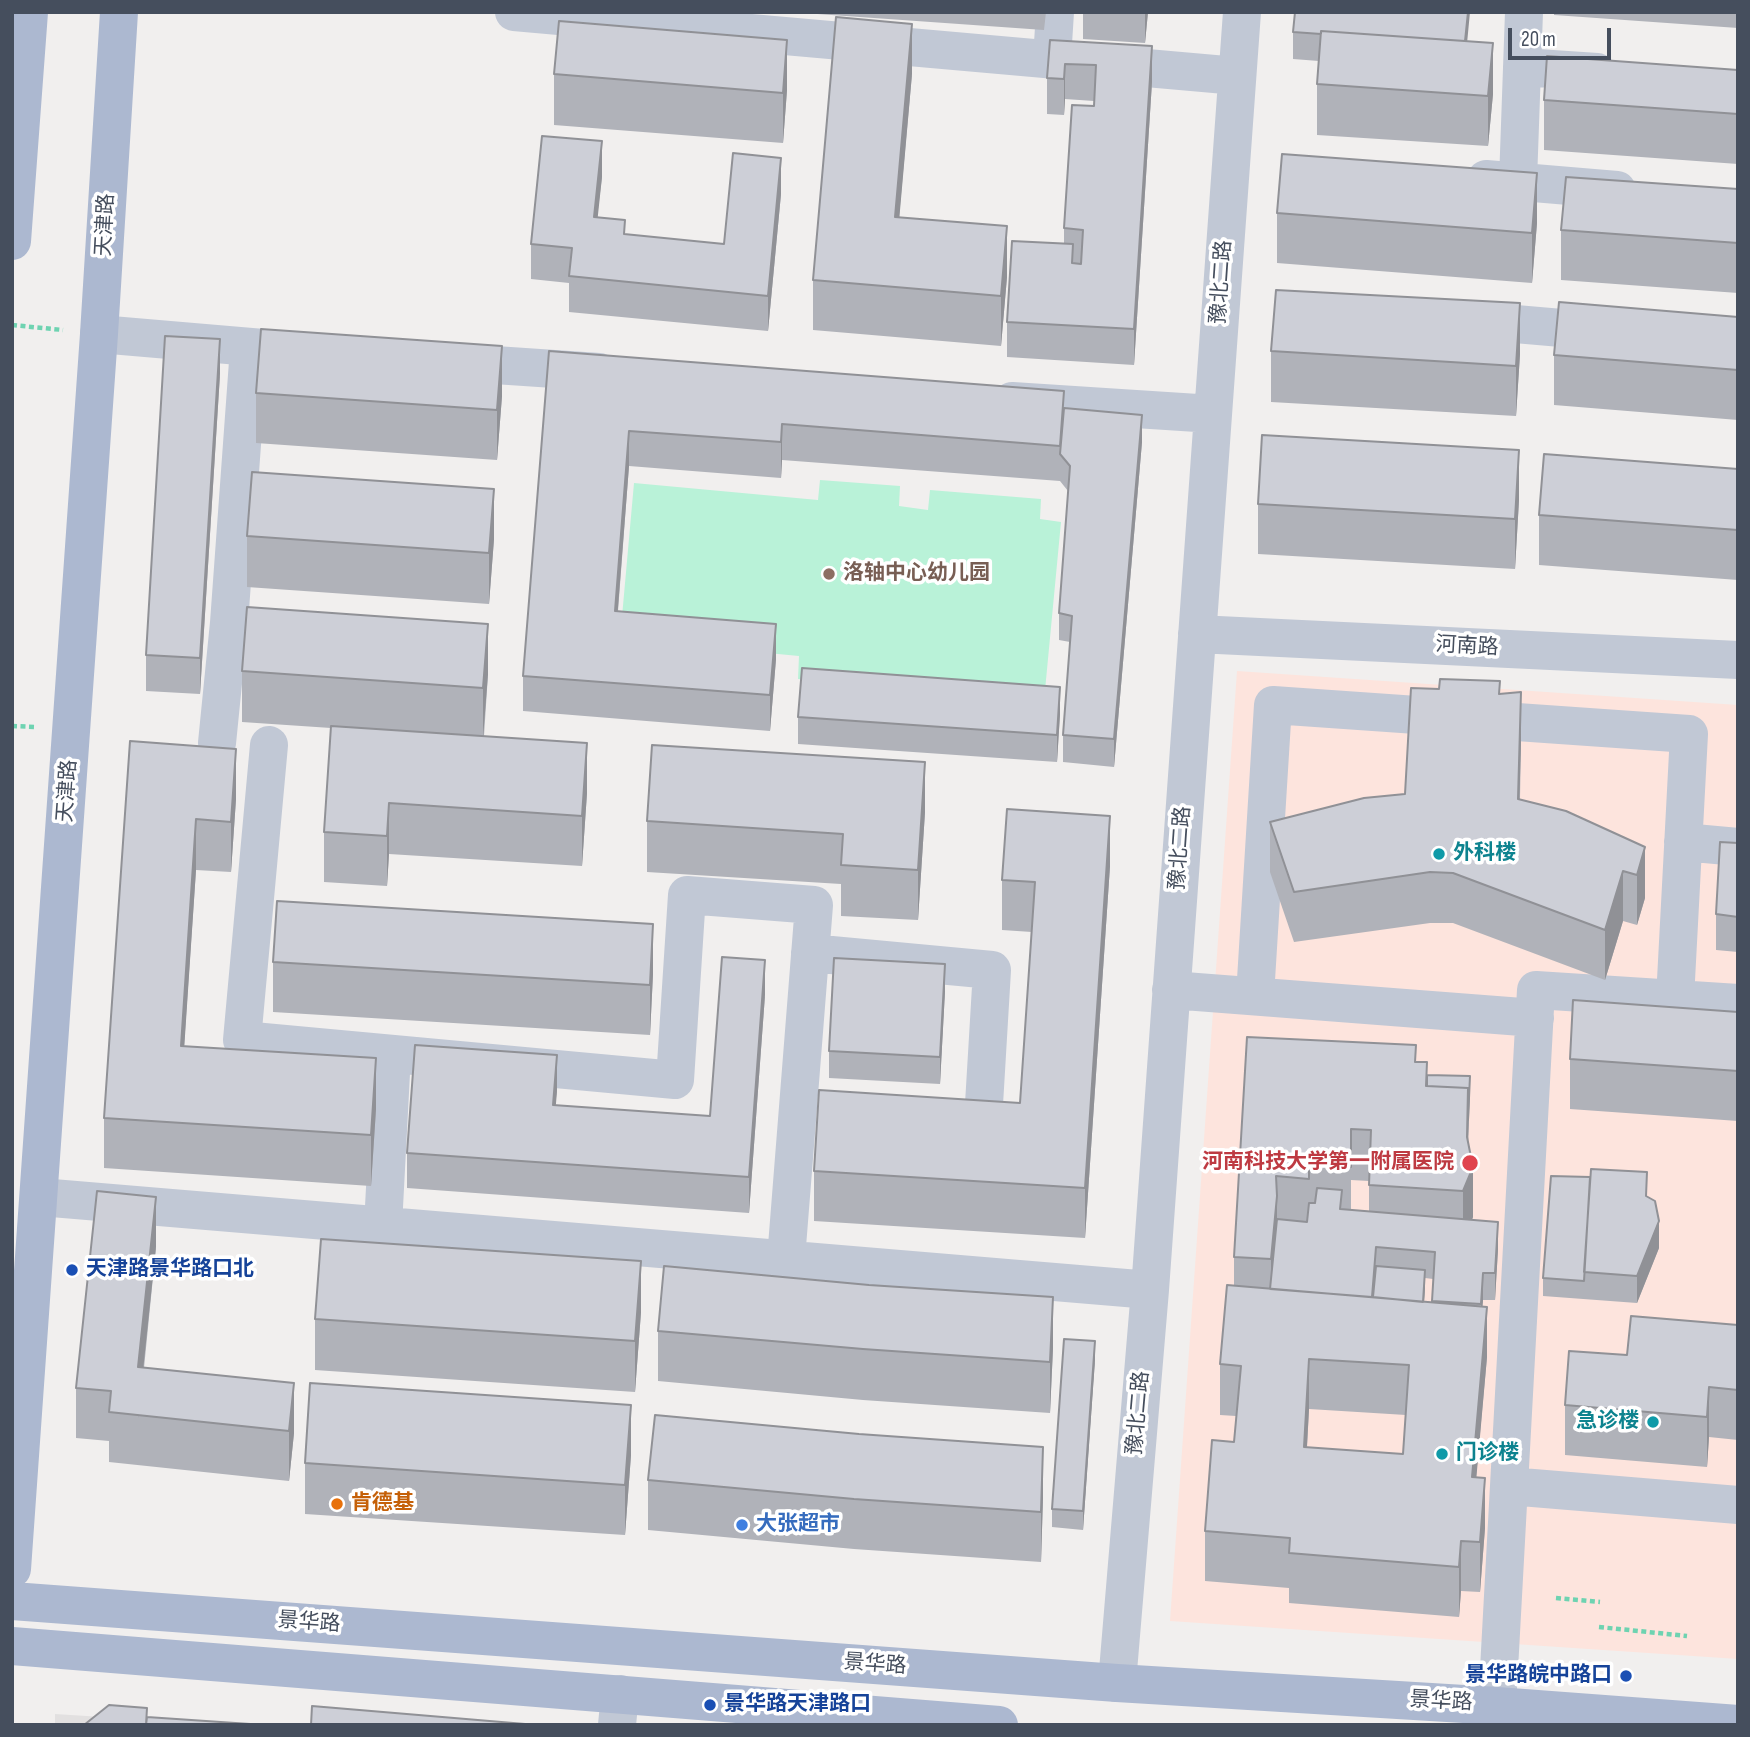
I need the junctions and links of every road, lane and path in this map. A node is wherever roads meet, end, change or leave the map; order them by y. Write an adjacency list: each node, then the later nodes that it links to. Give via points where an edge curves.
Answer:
1 (29, 12): 14 (main road)
2 (119, 12): 17 (main road, 天津路)
3 (514, 12): 7 (street)
4 (1055, 12): 7 (street)
5 (1242, 12): 10 (street, 豫北二路)
6 (1524, 12): 8 (street)
7 (1052, 59): 10 (street)
8 (1522, 66): 9 (street); 12 (street)
9 (1630, 74)
10 (1237, 76): 24 (street, 豫北二路)
11 (1449, 176): 12 (street)
12 (1518, 181): 13 (street)
13 (1655, 194)
14 (12, 241)
15 (1432, 316): 18 (street)
16 (12, 324): 17 (path)
17 (99, 334): 19 (street); 47 (main road, 天津路)
18 (1640, 335)
19 (249, 348): 20 (street); 25 (street)
20 (345, 355)
21 (414, 359): 22 (street)
22 (635, 375)
23 (979, 398): 24 (street)
24 (1213, 414): 29 (street, 豫北二路)
25 (239, 481): 26 (street); 27 (street)
26 (280, 484)
27 (229, 623): 28 (street); 31 (street)
28 (270, 626)
29 (1197, 634): 30 (street, 河南路); 38 (street, 豫北二路)
30 (1738, 660)
31 (217, 743)
32 (269, 745): 35 (street)
33 (1683, 842): 34 (street); 39 (street, via 1689,734 1273,705); 40 (street)
34 (1738, 847)
35 (253, 911): 36 (street); 43 (street, via 242,1040)
36 (295, 914)
37 (810, 953): 43 (street, via 814,905 687,895 670,943 675,1080); 44 (street); 46 (street, via 992,970 983,1121)
38 (1171, 990): 39 (street); 50 (street, 豫北二路)
39 (1255, 996): 42 (street)
40 (1675, 999): 41 (street); 42 (street, via 1536,990)
41 (1738, 1003)
42 (1535, 1018): 51 (street)
43 (392, 1054): 48 (street)
44 (798, 1110): 45 (street); 49 (street)
45 (838, 1112)
46 (917, 1117)
47 (40, 1197): 48 (street); 53 (main road, 天津路)
48 (383, 1226): 49 (street)
49 (786, 1259): 50 (street)
50 (1150, 1290): 60 (street, 豫北二路)
51 (1509, 1486): 52 (street); 61 (street)
52 (1738, 1505)
53 (12, 1569)
54 (1556, 1598): 56 (path)
55 (12, 1601): 60 (main road, 景华路)
56 (1600, 1602)
57 (1599, 1627): 58 (path)
58 (1687, 1636)
59 (12, 1646): 62 (main road)
60 (1117, 1683): 61 (main road, 景华路)
61 (1497, 1706): 63 (main road, 景华路)
62 (619, 1709): 64 (main road)
63 (1738, 1724)
64 (999, 1725)

